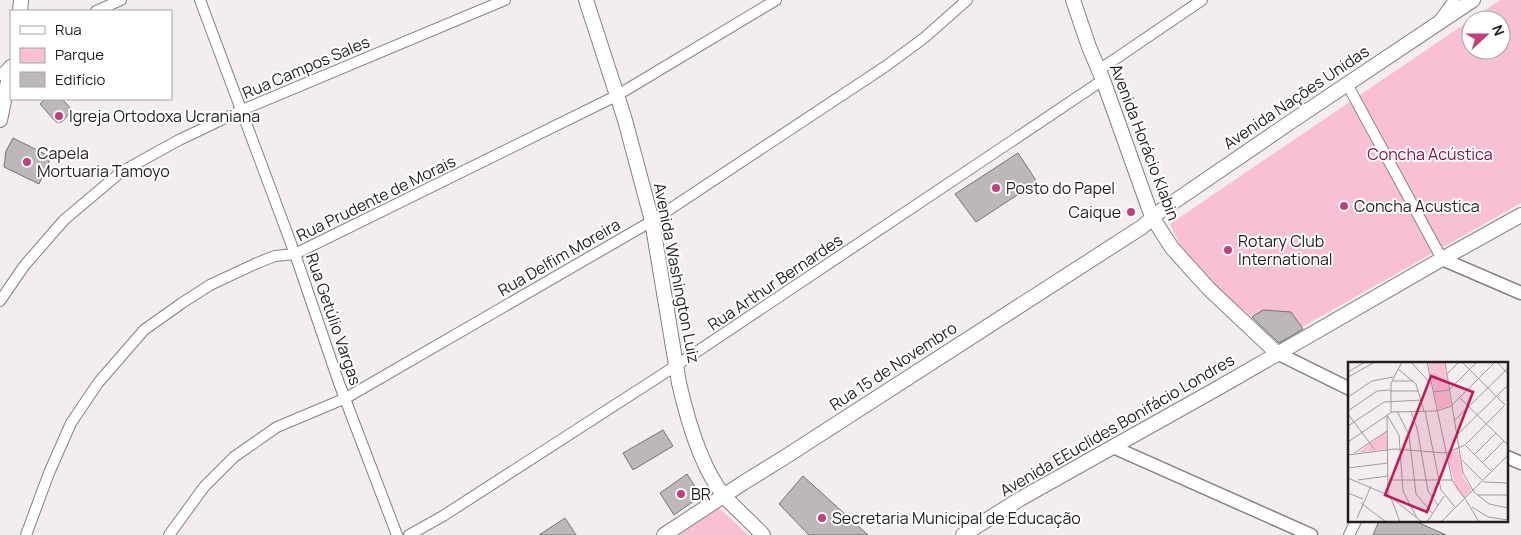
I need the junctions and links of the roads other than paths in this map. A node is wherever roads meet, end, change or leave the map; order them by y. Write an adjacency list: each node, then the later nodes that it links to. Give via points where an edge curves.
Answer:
1 (121, 0): 11 (street)
2 (200, 0): 19 (street, Rua Getúlio Vargas)
3 (505, 0): 19 (street, Rua Campos Sales)
4 (586, 0): 18 (main road, Avenida Washington Luiz)
5 (776, 0): 18 (street, Rua Prudente de Morais)
6 (967, 0): 23 (street, Rua Delfim Moreira, via 886,66)
7 (1072, 0): 16 (main road, Avenida Horácio Klabin)
8 (1202, 0): 16 (street, Rua Arthur Bernardes)
9 (1454, 0): 12 (street)
10 (1473, 0): 12 (main road, Avenida Nações Unidas)
11 (98, 10)
12 (1435, 26): 17 (main road, Avenida Nações Unidas)
13 (10, 67): 15 (street)
14 (10, 71): 20 (main road)
15 (0, 75)
16 (1101, 75): 22 (main road, Avenida Horácio Klabin); 30 (street, Rua Arthur Bernardes)
17 (1347, 84): 22 (main road, Avenida Nações Unidas); 26 (street)
18 (616, 96): 23 (main road, Avenida Washington Luiz); 25 (street, Rua Prudente de Morais)
19 (242, 110): 25 (street, Rua Getúlio Vargas); 28 (street, Rua Campos Sales, via 121,172 64,220 24,266)
20 (0, 120)
21 (1521, 215): 26 (main road)
22 (1152, 217): 24 (main road, Avenida Nações Unidas); 29 (main road, Avenida Horácio Klabin, via 1172,248 1209,289)
23 (652, 221): 30 (main road, Avenida Washington Luiz); 32 (street, Rua Delfim Moreira)
24 (1142, 227): 36 (main road, Rua 15 de Novembro)
25 (296, 254): 32 (street, Rua Getúlio Vargas); 38 (street, Rua Prudente de Morais, via 257,262 210,285 144,330 98,384 72,423 49,472)
26 (1442, 259): 27 (street); 29 (main road, Avenida EEuclides Bonifácio Londres)
27 (1521, 293)
28 (0, 301)
29 (1277, 354): 31 (street, Avenida Horácio Klabin); 33 (main road, Avenida EEuclides Bonifácio Londres)
30 (677, 365): 36 (main road, Avenida Washington Luiz, via 685,406 702,456); 41 (street, Rua Arthur Bernardes)
31 (1348, 388)
32 (346, 398): 39 (street, Rua Delfim Moreira, via 278,427 234,456 204,487); 40 (street, Rua Getúlio Vargas)
33 (1113, 447): 44 (main road, Avenida EEuclides Bonifácio Londres, via 1020,499); 45 (street)
34 (1508, 457): 35 (street)
35 (1521, 463)
36 (724, 496): 42 (main road, Rua 15 de Novembro); 43 (main road, Avenida Washington Luiz)
37 (1356, 522): 46 (street)
38 (26, 535)
39 (169, 535)
40 (397, 535)
41 (409, 535)
42 (664, 535)
43 (763, 535)
44 (966, 535)
45 (1311, 535)
46 (1350, 535)

